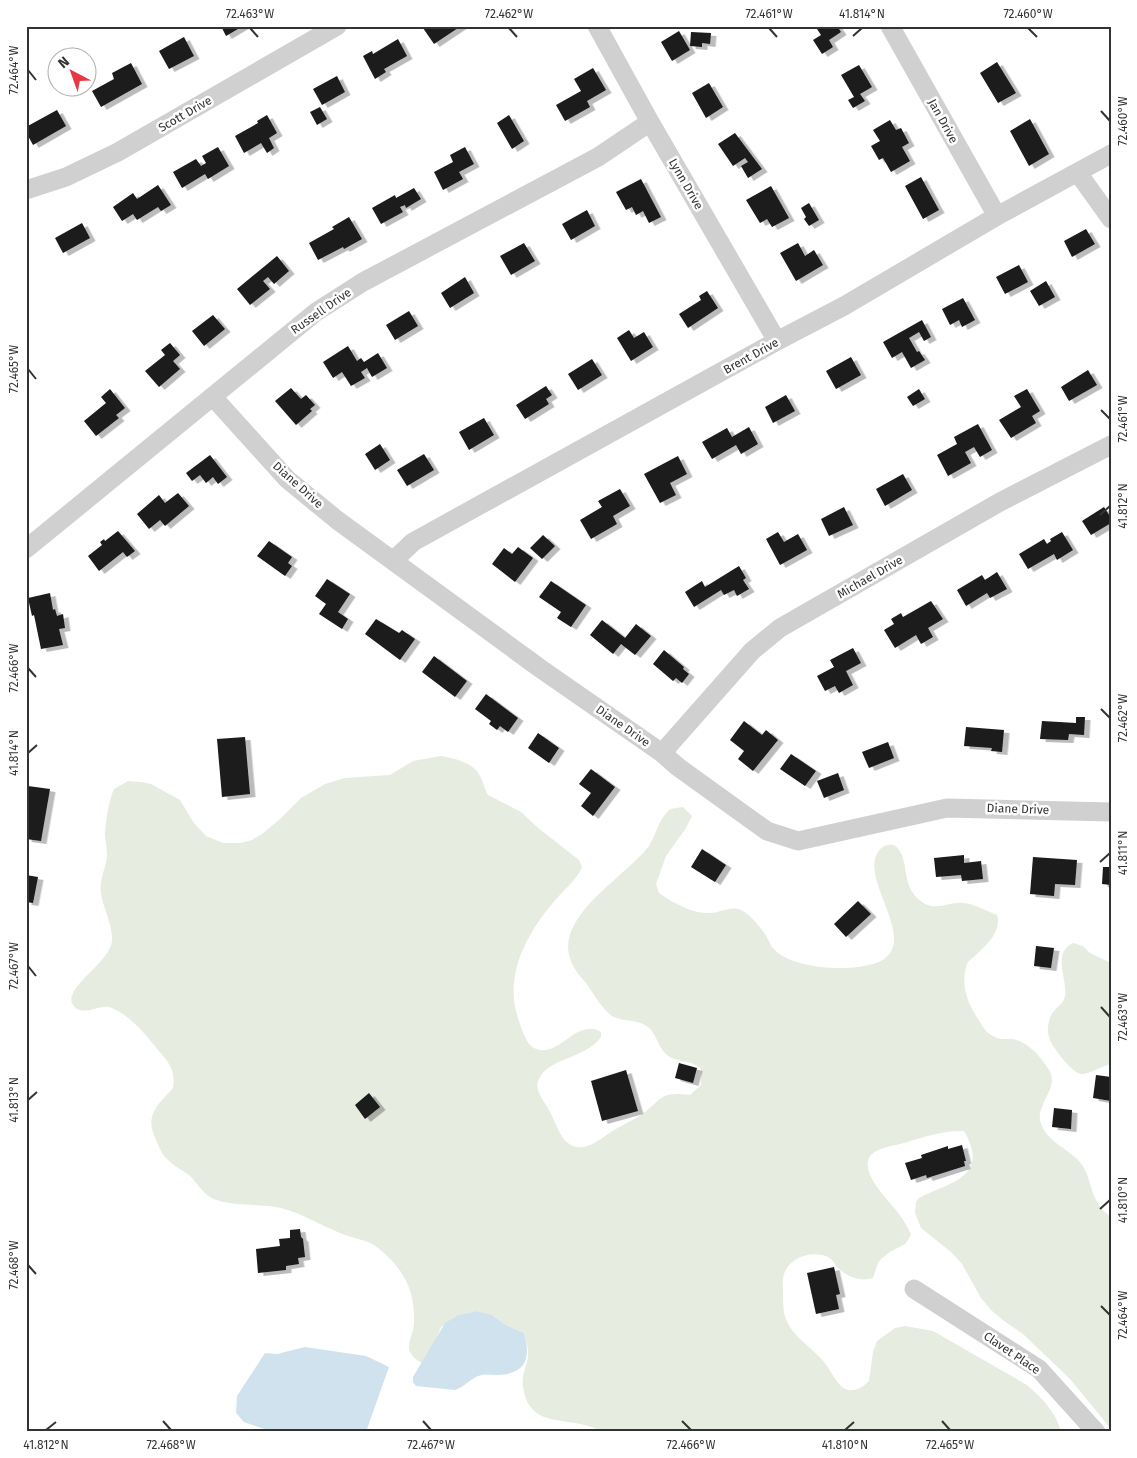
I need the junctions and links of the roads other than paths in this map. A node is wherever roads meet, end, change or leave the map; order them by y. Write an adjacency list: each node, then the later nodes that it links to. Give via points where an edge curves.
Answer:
1 (338, 26): 7 (street, Scott Drive, via 118,152 66,177)
2 (597, 26): 4 (street, Lynn Drive)
3 (890, 26): 8 (street, Jan Drive)
4 (650, 122): 10 (street, Lynn Drive); 11 (street, Russell Drive, via 598,157 363,282 316,312)
5 (1111, 154): 6 (street, Brent Drive)
6 (1078, 173): 8 (street, Brent Drive); 9 (street)
7 (26, 190)
8 (997, 216): 10 (street, Brent Drive)
9 (1111, 219)
10 (777, 342): 14 (street, Brent Drive, via 413,542)
11 (213, 397): 13 (street, Russell Drive); 14 (street, Diane Drive, via 287,479)
12 (1111, 445): 15 (street, Michael Drive, via 1000,502 780,628 752,651)
13 (26, 549)
14 (393, 561): 15 (street, Diane Drive)
15 (662, 753): 16 (street, Diane Drive, via 767,831 798,842 947,808)
16 (1111, 812)
17 (914, 1289): 18 (street, Clavet Place, via 1039,1369)
18 (1096, 1432)

